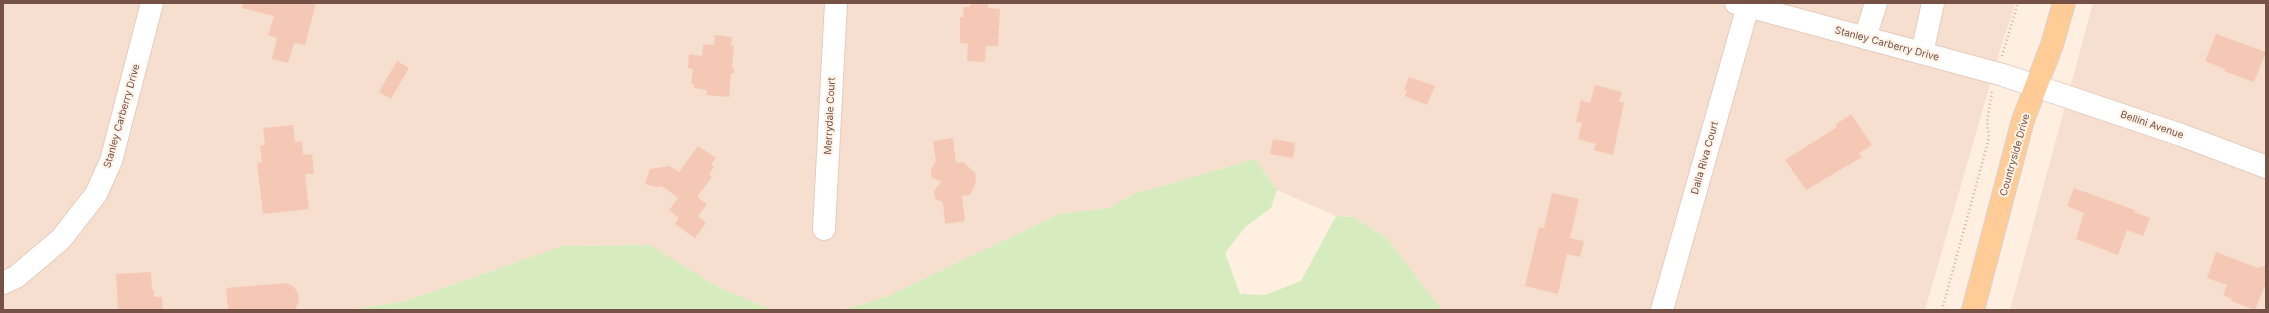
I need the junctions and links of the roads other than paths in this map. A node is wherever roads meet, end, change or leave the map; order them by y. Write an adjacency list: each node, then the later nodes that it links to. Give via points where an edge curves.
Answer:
1 (152, 3): 12 (street, Stanley Carberry Drive, via 111,161 96,194 61,239 16,277)
2 (836, 3): 11 (street, Merrydale Court)
3 (1876, 3): 7 (street)
4 (1933, 3): 8 (street)
5 (2064, 3): 9 (main road, Countryside Drive)
6 (1742, 5): 7 (street, Stanley Carberry Drive); 13 (street, Dalla Riva Court)
7 (1865, 38): 8 (street, Stanley Carberry Drive)
8 (1922, 53): 9 (street, Stanley Carberry Drive)
9 (2037, 86): 10 (street, Bellini Avenue); 14 (main road, Countryside Drive, via 2023,120)
10 (2266, 167)
11 (824, 229)
12 (3, 283)
13 (1662, 310)
14 (1973, 310)

